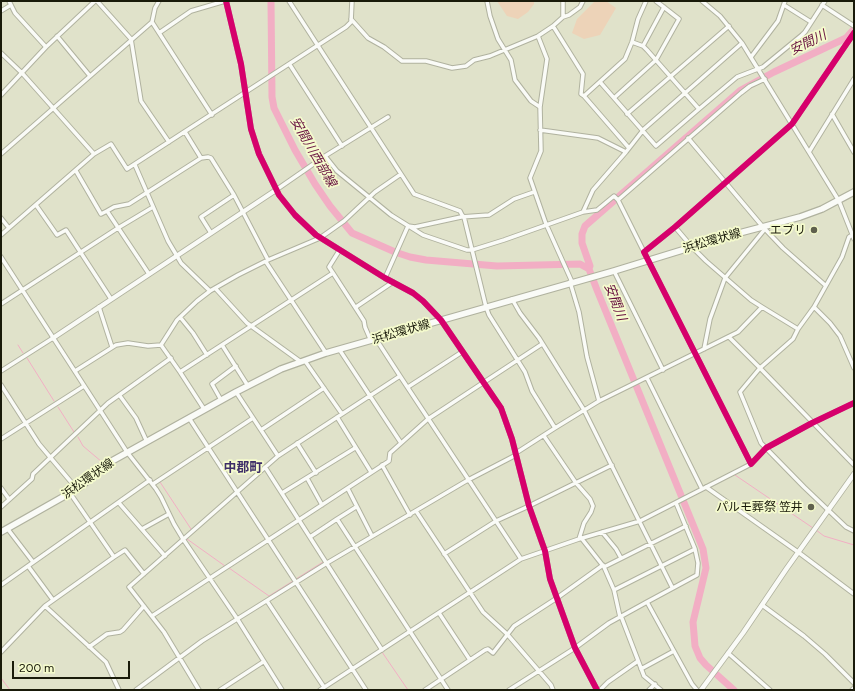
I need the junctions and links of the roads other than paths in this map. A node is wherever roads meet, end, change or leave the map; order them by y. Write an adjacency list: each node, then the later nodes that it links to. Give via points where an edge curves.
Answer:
1 (96, 1): 26 (street); 28 (street)
2 (159, 1): 19 (street, via 154,8)
3 (226, 1): 24 (street, via 191,11); 47 (street, via 241,64)
4 (288, 1): 31 (street)
5 (352, 1): 18 (street)
6 (487, 1): 34 (street, via 493,27)
7 (563, 1): 17 (street)
8 (583, 1): 17 (street, via 580,7)
9 (646, 1): 29 (street)
10 (656, 1): 15 (street)
11 (702, 1): 22 (street)
12 (10, 3): 16 (street); 33 (street, via 15,13)
13 (784, 3): 20 (street); 36 (street, via 778,21)
14 (824, 3): 20 (street); 23 (street)
15 (664, 8): 32 (street); 37 (street, via 679,19)
16 (1, 11)
17 (563, 17): 21 (street)
18 (350, 18): 31 (street, via 350,24); 34 (street, via 368,38 402,60 462,67)
19 (152, 22): 24 (street); 28 (street)
20 (811, 22): 39 (street, via 802,35)
21 (553, 26): 27 (street); 49 (street, via 583,74 581,94)
22 (729, 26): 30 (street); 42 (street)
23 (854, 26)
24 (159, 33): 56 (street)
25 (854, 33): 58 (street)
26 (57, 36): 33 (street); 41 (street)
27 (538, 36): 34 (street); 51 (street, via 547,59)
28 (131, 39): 41 (street); 64 (street, via 141,101)
29 (632, 42): 32 (street); 45 (street, via 625,59)
30 (742, 43): 36 (street); 46 (street)
31 (318, 46): 38 (street); 59 (street)
32 (643, 46): 37 (street)
33 (46, 47): 40 (street)
34 (504, 49): 51 (street, via 511,60 515,80 531,101)
35 (1, 53): 40 (street)
36 (751, 56): 39 (street)
37 (656, 60): 42 (street); 50 (street)
38 (290, 65): 47 (street); 65 (street)
39 (759, 69): 43 (street); 53 (street, via 737,77)
40 (22, 72): 48 (street); 52 (street)
41 (90, 76): 52 (street)
42 (671, 77): 46 (street); 54 (street)
43 (764, 78): 58 (street); 63 (street, via 741,93)
44 (854, 79): 55 (street)
45 (600, 82): 49 (street); 50 (street)
46 (685, 93): 53 (street); 61 (street)
47 (245, 94): 56 (street); 78 (street, via 254,141)
48 (1, 95)
49 (584, 96): 66 (street)
50 (614, 98): 54 (street)
51 (540, 107): 60 (street)
52 (53, 109): 70 (street); 71 (street)
53 (699, 109): 61 (street, via 656,146)
54 (627, 114): 61 (street)
55 (832, 114): 68 (street); 69 (street)
56 (212, 115): 62 (street)
57 (388, 117): 59 (street)
58 (792, 124): 68 (street); 77 (street)
59 (371, 128): 65 (street); 76 (street)
60 (540, 130): 67 (street, via 598,138); 80 (street, via 541,151 530,178)
61 (643, 131): 66 (street)
62 (185, 132): 64 (street); 73 (street)
63 (688, 138): 77 (street); 84 (street)
64 (169, 142): 74 (street)
65 (342, 146): 72 (street)
66 (629, 148): 67 (street)
67 (626, 152): 89 (street, via 593,190)
68 (809, 152): 85 (street)
69 (854, 152)
70 (1, 154)
71 (94, 154): 74 (street, via 111,144 127,169); 75 (street)
72 (325, 156): 78 (street); 83 (street, via 337,171)
73 (201, 158): 79 (street); 82 (street, via 211,158)
74 (135, 165): 79 (street)
75 (76, 171): 86 (street); 88 (street, via 101,214)
76 (401, 174): 83 (street); 91 (street, via 414,194 460,210)
77 (726, 181): 95 (street); 98 (street)
78 (276, 190): 90 (street); 102 (street, via 295,215)
79 (147, 192): 87 (street); 88 (street, via 129,204)
80 (534, 192): 91 (street, via 514,199 489,215); 93 (street)
81 (854, 192): 85 (main road, 浜松環状線)
82 (234, 196): 90 (street); 99 (street, via 201,217)
83 (369, 198): 94 (street); 102 (street, via 344,221)
84 (617, 199): 89 (street, via 614,196 597,210); 106 (street)
85 (838, 201): 98 (main road, 浜松環状線, via 800,217); 101 (street)
86 (36, 205): 96 (street); 107 (street, via 57,235 66,230)
87 (153, 207): 97 (street); 108 (street)
88 (107, 211): 97 (street)
89 (583, 212): 93 (street)
90 (243, 213): 99 (street); 111 (street)
91 (464, 217): 94 (street, via 416,227); 104 (street)
92 (1, 218): 96 (street)
93 (546, 224): 104 (street); 118 (street)
94 (408, 226): 104 (street, via 423,234); 115 (street)
95 (675, 227): 103 (street); 106 (street)
96 (9, 228): 100 (street)
97 (118, 228): 107 (street); 114 (street)
98 (764, 228): 103 (main road, 浜松環状線); 116 (street); 119 (street)
99 (211, 233): 108 (street)
100 (1, 235)
101 (853, 236): 119 (street, via 849,237 845,251)
102 (320, 238): 105 (street); 111 (street)
103 (692, 247): 110 (main road, 浜松環状線); 116 (street)
104 (472, 250): 128 (street)
105 (339, 251): 113 (street, via 329,267); 115 (street)
106 (644, 252): 110 (street)
107 (80, 253): 121 (street); 123 (street)
108 (176, 256): 114 (street); 122 (street)
109 (1, 257): 121 (street)
110 (648, 260): 112 (main road, 浜松環状線); 147 (street)
111 (267, 261): 120 (street); 125 (street)
112 (614, 271): 118 (main road, 浜松環状線); 155 (street)
113 (333, 273): 125 (street); 127 (street)
114 (149, 274): 123 (street)
115 (385, 278): 117 (street)
116 (725, 278): 129 (street); 144 (street, via 710,319)
117 (393, 282): 127 (street); 133 (street, via 424,301)
118 (571, 282): 124 (main road, 浜松環状線); 171 (street)
119 (825, 285): 130 (street)
120 (215, 288): 122 (street); 134 (street)
121 (22, 290): 126 (street); 137 (street)
122 (210, 291): 132 (street)
123 (111, 299): 131 (street)
124 (512, 299): 128 (main road, 浜松環状線); 139 (street)
125 (291, 300): 134 (street); 146 (street)
126 (1, 304)
127 (356, 307): 138 (street)
128 (486, 307): 133 (main road, 浜松環状線); 150 (street)
129 (762, 307): 135 (street); 136 (street, via 738,332)
130 (814, 307): 135 (street); 154 (street, via 840,336)
131 (99, 308): 137 (street); 142 (street)
132 (180, 317): 140 (street); 148 (street)
133 (441, 320): 138 (main road, 浜松環状線); 145 (street)
134 (251, 326): 141 (street); 151 (street)
135 (798, 329): 153 (street, via 793,338)
136 (729, 337): 144 (street); 153 (street)
137 (53, 338): 156 (street); 157 (street)
138 (374, 340): 143 (main road, 浜松環状線); 159 (street)
139 (542, 344): 150 (street); 175 (street)
140 (161, 345): 142 (street, via 128,343); 149 (street)
141 (222, 345): 148 (street); 152 (street)
142 (112, 347): 157 (street)
143 (339, 350): 146 (main road, 浜松環状線); 169 (street)
144 (704, 350): 147 (street)
145 (462, 352): 161 (street); 165 (street)
146 (326, 353): 151 (main road, 浜松環状線)
147 (696, 354): 155 (street); 197 (street)
148 (207, 355): 158 (street)
149 (171, 358): 158 (street); 168 (street)
150 (518, 360): 161 (street); 183 (street, via 532,391)
151 (303, 361): 164 (main road, 浜松環状線); 166 (street)
152 (236, 366): 164 (street); 170 (street, via 212,384)
153 (760, 368): 181 (street); 192 (street, via 740,392 761,443)
154 (854, 368)
155 (663, 370): 160 (street)
156 (1, 371)
157 (75, 371): 163 (street)
158 (180, 372): 173 (street)
159 (400, 376): 165 (street); 169 (street)
160 (647, 378): 171 (street); 211 (street)
161 (484, 382): 180 (street); 194 (street, via 501,408)
162 (1, 385): 182 (street)
163 (84, 386): 174 (street); 182 (street)
164 (248, 386): 167 (main road, 浜松環状線)
165 (408, 387): 180 (street)
166 (324, 388): 176 (street); 184 (street)
167 (236, 392): 170 (main road, 浜松環状線); 179 (street)
168 (120, 396): 174 (street); 187 (street, via 136,418)
169 (370, 396): 176 (street); 189 (street)
170 (221, 400): 173 (main road, 浜松環状線)
171 (599, 401): 175 (street)
172 (854, 403): 181 (street)
173 (204, 409): 178 (main road, 浜松環状線)
174 (100, 410): 193 (street); 196 (street)
175 (584, 410): 183 (street); 200 (street)
176 (342, 414): 177 (street)
177 (337, 417): 188 (street); 191 (street)
178 (189, 418): 187 (main road, 浜松環状線); 190 (street)
179 (253, 418): 184 (street); 190 (street)
180 (428, 419): 189 (street); 207 (street)
181 (812, 422): 192 (street); 198 (street)
182 (26, 423): 186 (street); 196 (street)
183 (556, 428): 185 (street)
184 (261, 430): 195 (street)
185 (544, 436): 194 (street); 208 (street)
186 (1, 439)
187 (147, 442): 193 (main road, 浜松環状線)
188 (297, 443): 195 (street); 203 (street)
189 (401, 444): 199 (street, via 390,453 389,461)
190 (208, 448): 209 (street); 214 (street)
191 (355, 448): 202 (street); 203 (street)
192 (766, 448): 197 (street); 224 (street)
193 (127, 452): 206 (street); 212 (main road, 浜松環状線, via 102,466)
194 (516, 454): 207 (street); 221 (street)
195 (278, 456): 201 (street)
196 (51, 459): 212 (street); 217 (street)
197 (751, 464): 211 (street)
198 (854, 465)
199 (382, 466): 202 (street); 227 (street)
200 (612, 466): 208 (street); 232 (street)
201 (265, 467): 214 (street); 216 (street)
202 (371, 472): 213 (street)
203 (316, 473): 205 (street)
204 (854, 474): 224 (street)
205 (307, 478): 216 (street); 220 (street)
206 (150, 480): 209 (street); 218 (street)
207 (468, 480): 225 (street); 230 (street)
208 (576, 483): 221 (street); 241 (street, via 593,506 584,523)
209 (152, 484): 226 (street)
210 (1, 488): 217 (street)
211 (704, 488): 219 (street); 248 (street)
212 (77, 489): 215 (main road, 浜松環状線)
213 (348, 489): 220 (street); 223 (street)
214 (237, 491): 242 (street); 243 (street)
215 (70, 493): 231 (street); 234 (main road, 浜松環状線)
216 (282, 493): 229 (street)
217 (9, 499): 222 (street)
218 (119, 503): 231 (street); 235 (street)
219 (676, 503): 232 (street); 233 (street)
220 (322, 505): 229 (street)
221 (530, 506): 230 (street); 247 (street)
222 (1, 507)
223 (356, 507): 228 (street); 239 (street)
224 (829, 510): 236 (street, via 846,527); 248 (street)
225 (416, 511): 227 (street); 249 (street)
226 (169, 514): 235 (street); 242 (street)
227 (410, 515): 239 (street)
228 (337, 519): 240 (street); 245 (street)
229 (299, 520): 240 (street); 243 (street)
230 (496, 521): 249 (street); 253 (street)
231 (90, 522): 250 (street); 254 (street)
232 (640, 522): 238 (street); 244 (street)
233 (686, 526): 244 (street); 246 (street)
234 (7, 528): 237 (main road, 浜松環状線); 254 (street)
235 (142, 529): 251 (street)
236 (854, 531)
237 (1, 532)
238 (602, 532): 241 (street); 252 (street)
239 (372, 536): 245 (street)
240 (310, 537): 255 (street)
241 (580, 539): 247 (street); 257 (street)
242 (183, 540): 251 (street); 260 (street)
243 (268, 540): 260 (street); 261 (street)
244 (651, 544): 252 (street); 258 (street)
245 (355, 546): 255 (street); 278 (street)
246 (696, 549): 258 (street); 263 (street, via 697,575)
247 (544, 551): 253 (street); 267 (street)
248 (798, 552): 266 (street); 271 (street)
249 (444, 554): 265 (street)
250 (114, 556): 259 (street, via 125,550); 268 (street)
251 (165, 556): 259 (street)
252 (621, 558): 257 (street)
253 (521, 559): 265 (street)
254 (33, 562): 256 (street)
255 (327, 563): 261 (street); 282 (street)
256 (28, 566): 262 (street); 268 (street)
257 (603, 566): 264 (street); 267 (street)
258 (662, 566): 263 (street); 264 (street)
259 (144, 574): 273 (street, via 129,587)
260 (209, 578): 275 (street); 277 (street)
261 (297, 582): 269 (street); 290 (street)
262 (1, 585)
263 (672, 588): 270 (street)
264 (614, 590): 276 (street)
265 (470, 593): 274 (street); 279 (street, via 483,612)
266 (854, 594)
267 (557, 598): 279 (street, via 514,626); 281 (street)
268 (53, 600): 272 (street)
269 (268, 601): 277 (street); 296 (street)
270 (647, 602): 276 (street); 284 (street)
271 (762, 605): 285 (street); 294 (street, via 804,636)
272 (45, 606): 280 (street); 283 (street)
273 (144, 606): 275 (street); 280 (street, via 123,630 107,634)
274 (439, 613): 278 (street); 287 (street)
275 (152, 616): 286 (street)
276 (620, 617): 281 (street); 288 (street)
277 (238, 620): 286 (street); 289 (street)
278 (410, 631): 282 (street); 293 (street)
279 (507, 634): 287 (street, via 493,653 488,649); 292 (street)
280 (89, 647): 297 (street, via 106,662)
281 (575, 648): 292 (street); 308 (street)
282 (382, 650): 290 (street)
283 (1, 652)
284 (674, 652): 291 (street); 311 (street)
285 (728, 653): 312 (street); 313 (street)
286 (179, 658): 298 (street); 299 (street)
287 (470, 660): 293 (street)
288 (638, 661): 291 (street); 308 (street)
289 (263, 662): 300 (street); 301 (street)
290 (352, 669): 296 (street); 303 (street)
291 (641, 669): 295 (street, via 644,676)
292 (539, 671): 306 (street); 307 (street)
293 (441, 679): 304 (street); 305 (street)
294 (854, 683)
295 (655, 684): 309 (street); 310 (street)
296 (324, 687): 302 (street)
297 (119, 690)
298 (136, 690)
299 (200, 690)
300 (220, 690)
301 (282, 690)
302 (320, 690)
303 (366, 690)
304 (424, 690)
305 (448, 690)
306 (509, 690)
307 (553, 690)
308 (598, 690)
309 (648, 690)
310 (661, 690)
311 (697, 690)
312 (701, 690)
313 (770, 690)

